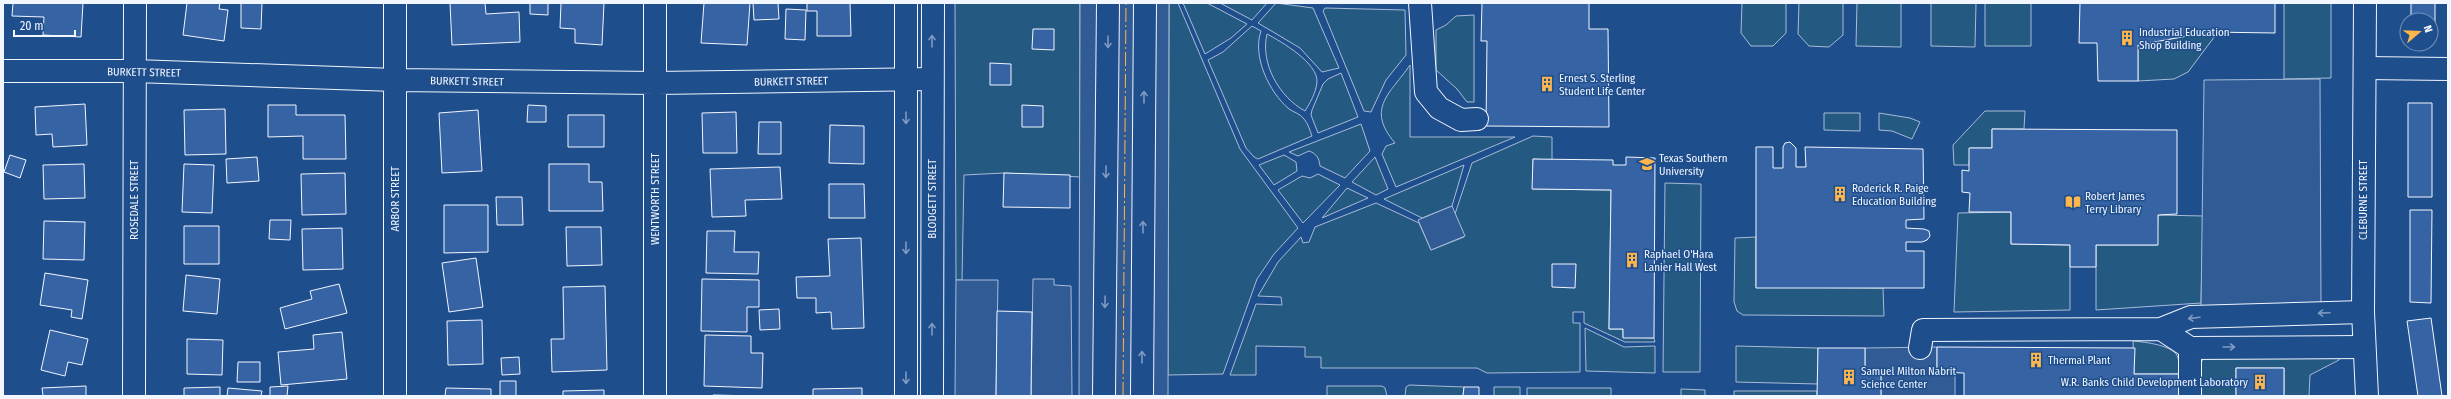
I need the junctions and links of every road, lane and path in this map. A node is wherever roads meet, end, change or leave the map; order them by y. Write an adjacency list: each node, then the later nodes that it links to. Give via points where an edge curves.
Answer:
1 (135, 3): 13 (street, ROSEDALE STREET)
2 (395, 3): 16 (street, ARBOR STREET)
3 (655, 3): 17 (street, WENTWORTH STREET)
4 (906, 3): 14 (street)
5 (933, 3): 15 (street, BLODGETT STREET, one-way to 5)
6 (1108, 3): 29 (street, one-way to 29)
7 (1145, 3): 30 (street, one-way to 7)
8 (1420, 3): 18 (street, via 1426,92 1439,108 1461,120)
9 (2365, 3): 10 (street, CLEBURNE STREET)
10 (2365, 68): 11 (street); 19 (street, CLEBURNE STREET)
11 (2448, 69)
12 (3, 71): 13 (street, BURKETT STREET)
13 (135, 71): 16 (street, BURKETT STREET); 24 (street, ROSEDALE STREET)
14 (906, 79): 15 (street, BURKETT STREET); 17 (street, BURKETT STREET); 27 (street, one-way to 27)
15 (932, 79): 28 (street, BLODGETT STREET, one-way to 15)
16 (395, 80): 17 (street, BURKETT STREET); 25 (street, ARBOR STREET)
17 (655, 83): 26 (street, WENTWORTH STREET)
18 (1477, 119)
19 (2363, 312): 20 (street, one-way to 20, via 2191,317); 21 (street, CLEBURNE STREET)
20 (2161, 329): 22 (street, via 1923,330); 23 (street)
21 (2364, 347): 23 (street, one-way to 21); 32 (street, CLEBURNE STREET)
22 (1920, 348)
23 (2190, 348): 31 (street)
24 (134, 396)
25 (395, 396)
26 (655, 396)
27 (906, 396)
28 (932, 396)
29 (1104, 396)
30 (1142, 396)
31 (2190, 396)
32 (2367, 396)

